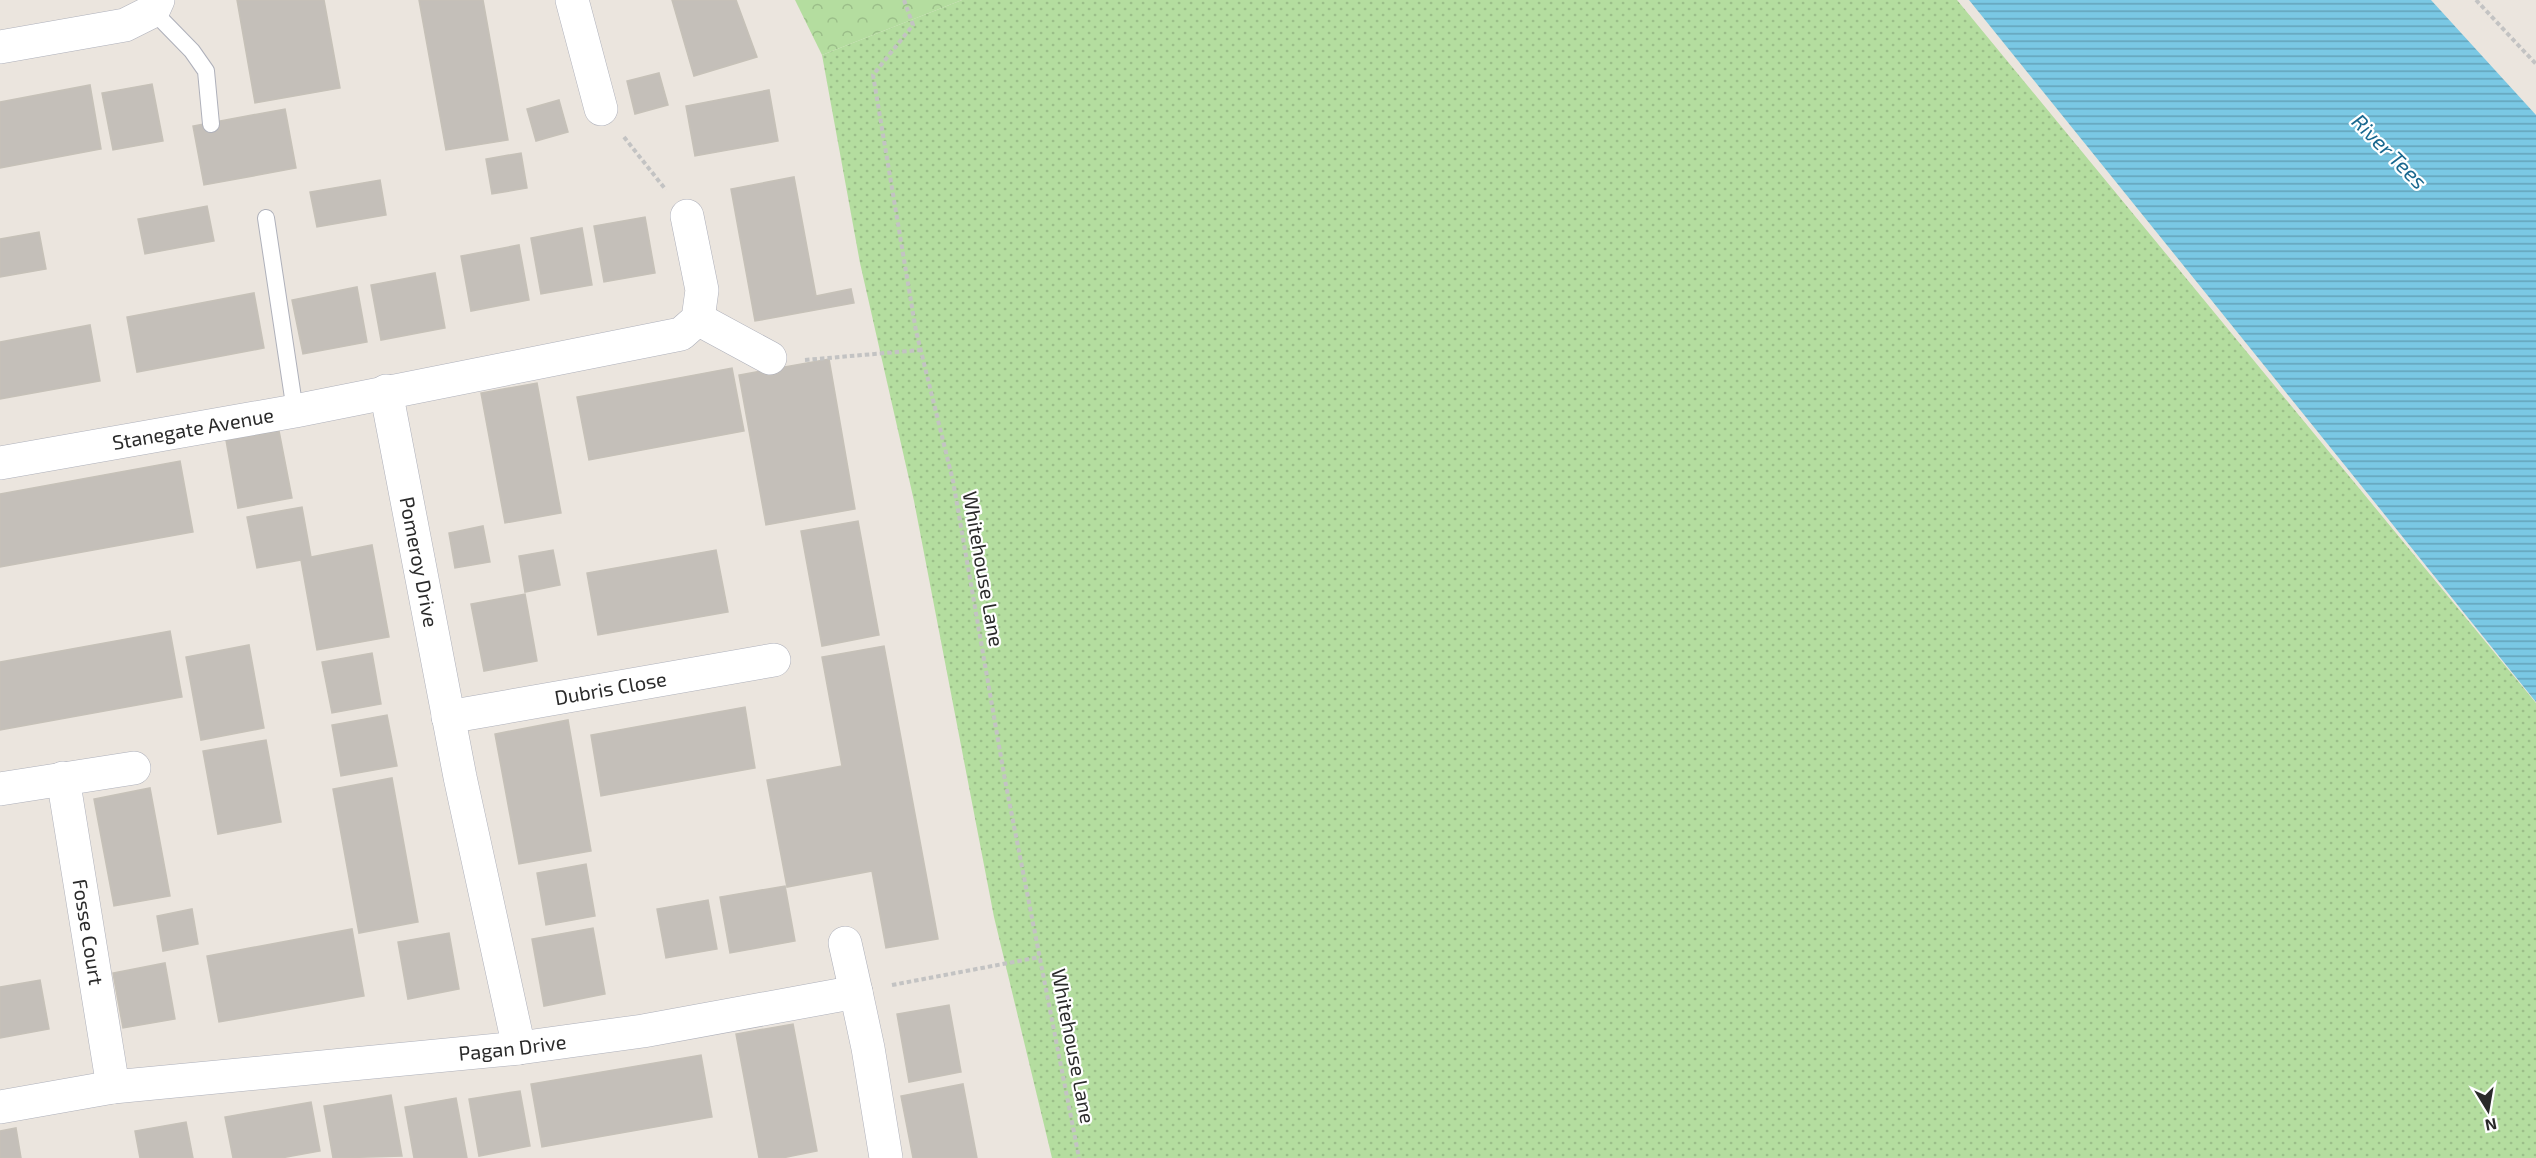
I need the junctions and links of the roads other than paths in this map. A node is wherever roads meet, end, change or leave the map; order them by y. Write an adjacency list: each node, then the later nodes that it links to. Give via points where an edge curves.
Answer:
1 (582, 2): 4 (street)
2 (155, 5): 3 (street, via 125,25); 5 (lane, via 206,71)
3 (0, 47)
4 (601, 109)
5 (211, 124)
6 (687, 216): 8 (street, via 702,290)
7 (266, 218): 11 (lane)
8 (698, 320): 9 (street); 10 (street, via 681,334)
9 (770, 358)
10 (386, 391): 11 (street, Stanegate Avenue); 14 (street, Pomeroy Drive)
11 (295, 411): 12 (street, Stanegate Avenue)
12 (0, 464)
13 (774, 660): 14 (street, Dubris Close)
14 (448, 717): 20 (street, Pomeroy Drive)
15 (134, 768): 16 (street)
16 (63, 778): 17 (street); 21 (street, Fosse Court)
17 (0, 789)
18 (845, 943): 19 (street)
19 (856, 992): 20 (street, Pagan Drive, via 643,1031); 23 (street)
20 (519, 1048): 21 (street, Pagan Drive)
21 (112, 1087): 22 (street, Pagan Drive)
22 (0, 1107)
23 (886, 1158)

